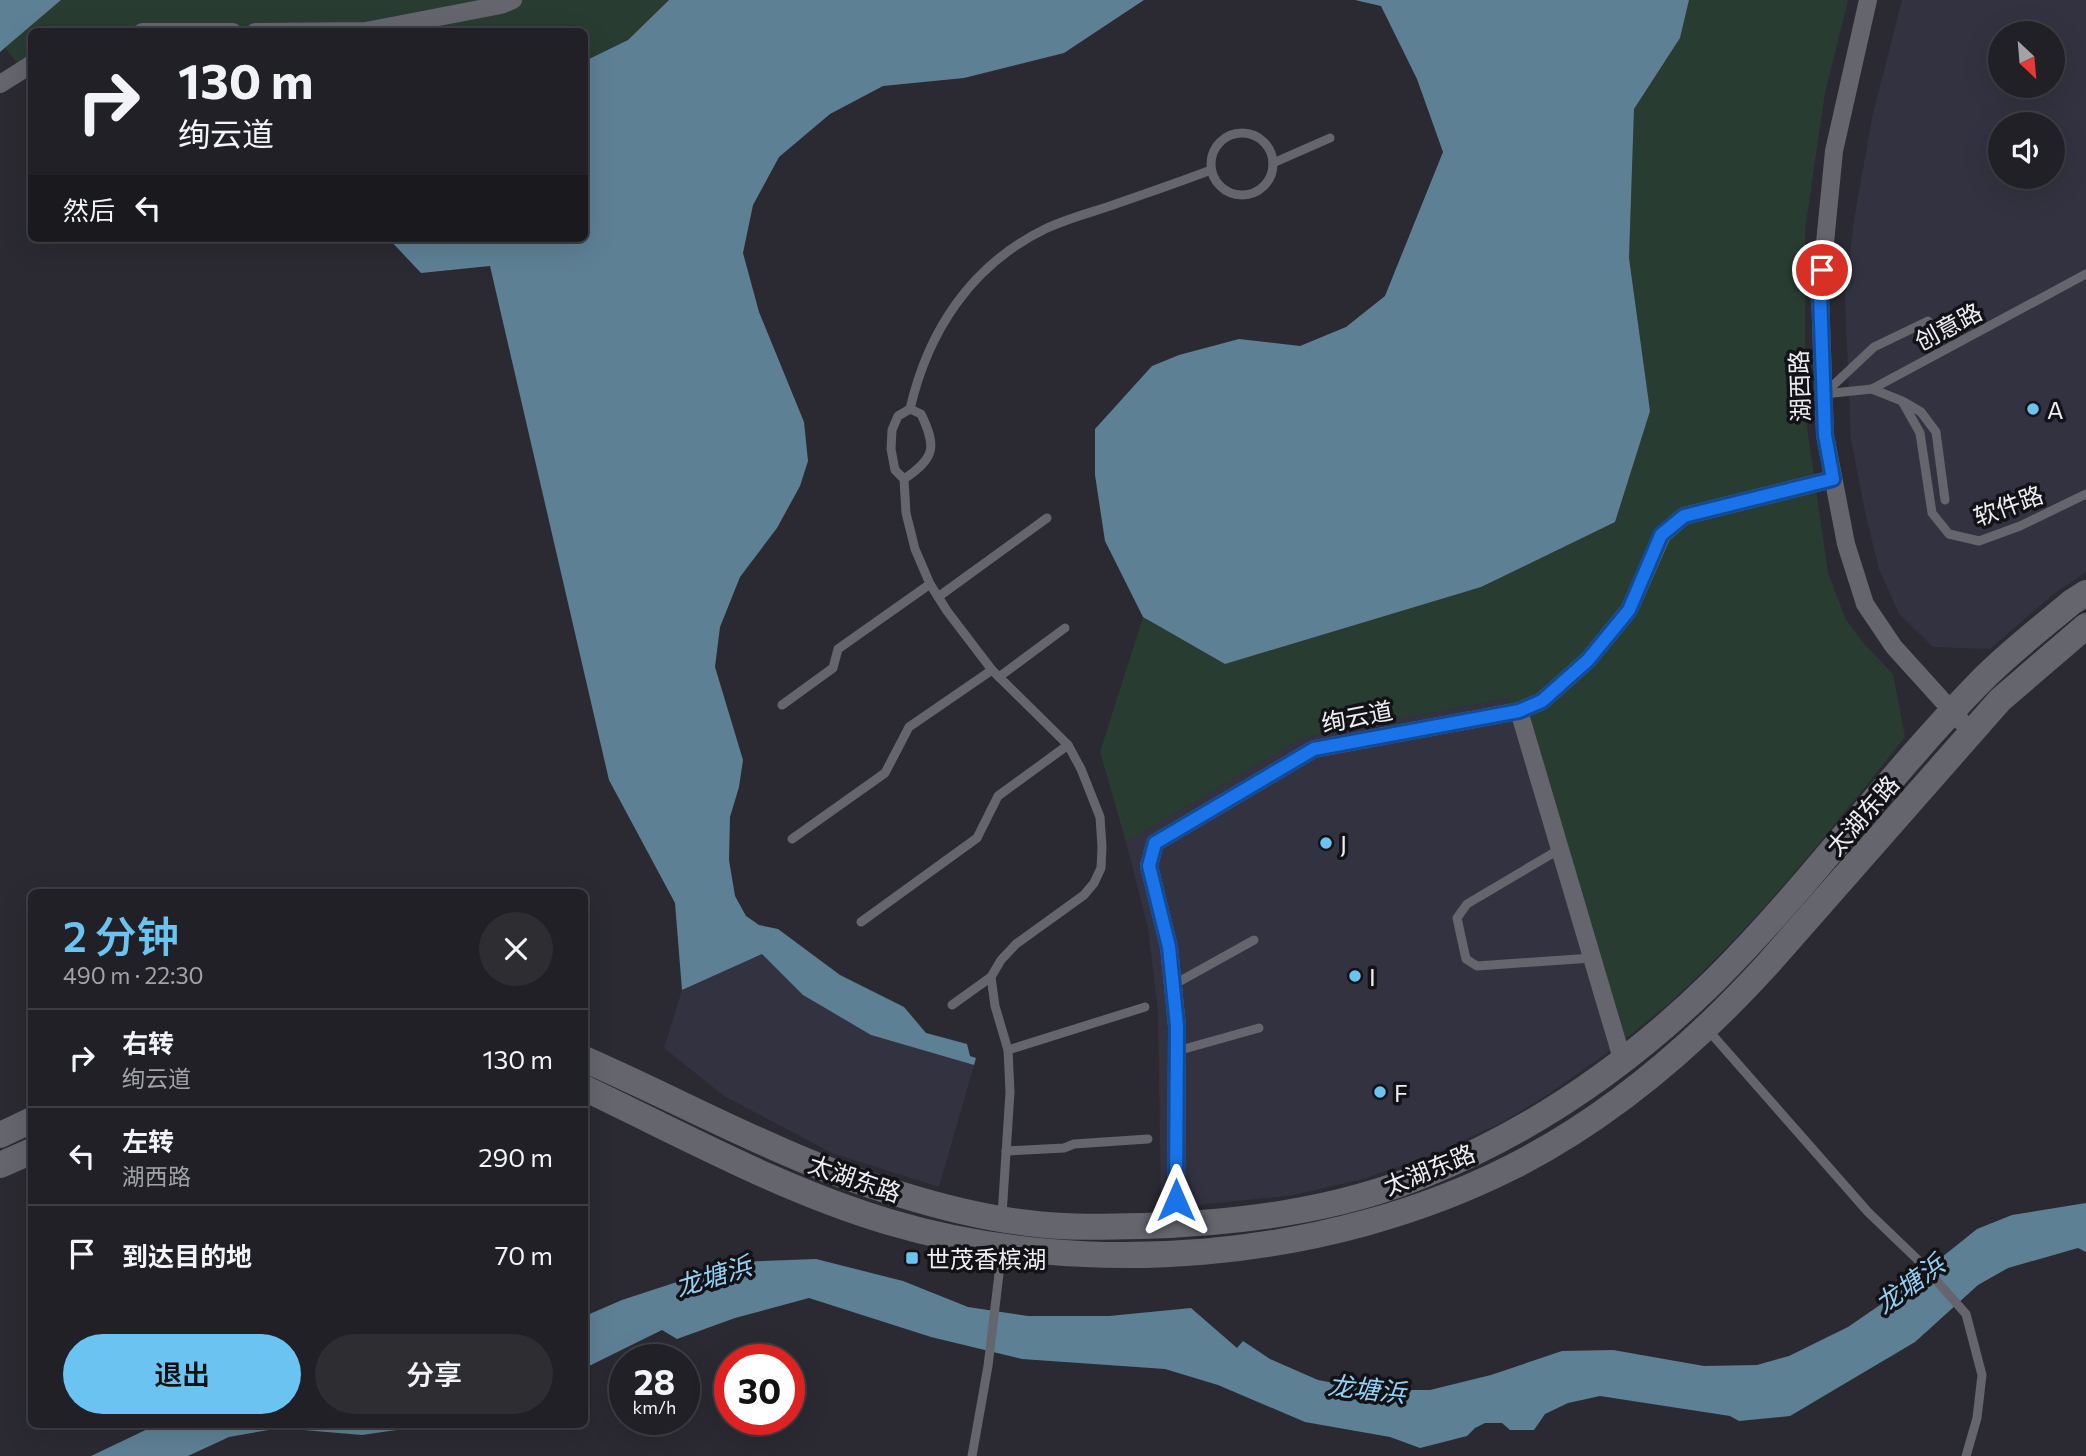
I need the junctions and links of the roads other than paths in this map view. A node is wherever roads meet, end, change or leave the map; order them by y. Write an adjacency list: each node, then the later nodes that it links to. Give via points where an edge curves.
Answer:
1 (513, 0): 3 (street)
2 (1868, 0): 12 (street, 湖西路, via 1834,151 1820,294)
3 (382, 28)
4 (28, 66): 5 (street)
5 (0, 84)
6 (1330, 138): 7 (lane)
7 (1273, 163): 8 (lane, via 1265,185 1245,195 1223,189); 8 (lane, via 1264,142 1240,133 1217,145)
8 (1211, 170): 14 (lane, via 1046,228 1013,246 971,285 946,317 917,378)
9 (2086, 274): 11 (lane, 创意路)
10 (1928, 321): 12 (lane, via 1874,347)
11 (1872, 389): 12 (lane, 创意路); 13 (lane)
12 (1824, 394): 16 (street, 湖西路)
13 (1902, 401): 17 (lane, 软件路, via 1920,433 1932,513 1950,534 1979,541); 18 (lane, via 1921,412 1936,432)
14 (910, 410): 15 (lane, via 898,416 892,430 895,470); 15 (lane, via 921,414 932,444 929,458)
15 (904, 479): 20 (lane, via 906,513)
16 (1833, 479): 27 (street, 绚云道, via 1684,516 1661,535 1629,610 1588,660 1542,701); 28 (street, 湖西路, via 1846,544 1865,604 1894,647)
17 (2086, 494)
18 (1945, 500)
19 (1047, 518): 22 (lane)
20 (930, 584): 22 (lane); 26 (lane, via 838,649 834,668)
21 (2086, 593): 28 (main road, 太湖东路, via 1981,680)
22 (938, 597): 25 (lane)
23 (2086, 626): 29 (main road, 太湖东路, via 2000,700)
24 (1065, 628): 25 (lane)
25 (996, 673): 30 (lane); 31 (lane, via 909,727 885,773)
26 (782, 705)
27 (1519, 711): 32 (street); 37 (street, 绚云道, via 1314,749 1155,843 1149,866 1169,947)
28 (1953, 712): 29 (street, 湖西路); 45 (main road, 太湖东路, via 1750,944)
29 (1971, 732): 41 (main road, 太湖东路)
30 (1068, 745): 33 (lane, via 998,796 977,838); 36 (lane, via 1100,817 1101,867 1084,895 1016,944)
31 (792, 839)
32 (1560, 849): 35 (street); 35 (lane, via 1467,904 1457,918 1466,958 1477,966)
33 (861, 922)
34 (1254, 940): 37 (lane)
35 (1592, 958): 45 (street)
36 (991, 977): 38 (lane); 42 (lane)
37 (1173, 985): 43 (street, 绚云道)
38 (952, 1005)
39 (1145, 1007): 42 (lane)
40 (1259, 1027): 43 (lane)
41 (1706, 1028): 55 (main road, 太湖东路, via 1580,1126 1514,1166 1439,1200 1296,1239 1200,1253 1095,1254); 57 (lane, via 1868,1212 1966,1314 1982,1375)
42 (1008, 1050): 50 (lane)
43 (1177, 1051): 54 (street, 绚云道)
44 (588, 1061): 53 (main road, 太湖东路, via 828,1171 962,1212)
45 (1623, 1062): 54 (main road, 太湖东路, via 1500,1140 1424,1175 1292,1212)
46 (588, 1090): 55 (main road, 太湖东路, via 820,1200 892,1223)
47 (28, 1122): 48 (main road)
48 (0, 1135)
49 (1148, 1139): 50 (lane)
50 (1006, 1151): 53 (lane)
51 (28, 1153): 52 (main road)
52 (0, 1166)
53 (1002, 1219): 54 (main road, 太湖东路, via 1101,1227)
54 (1176, 1225)
55 (1002, 1247): 56 (lane)
56 (972, 1456)
57 (1966, 1456)

